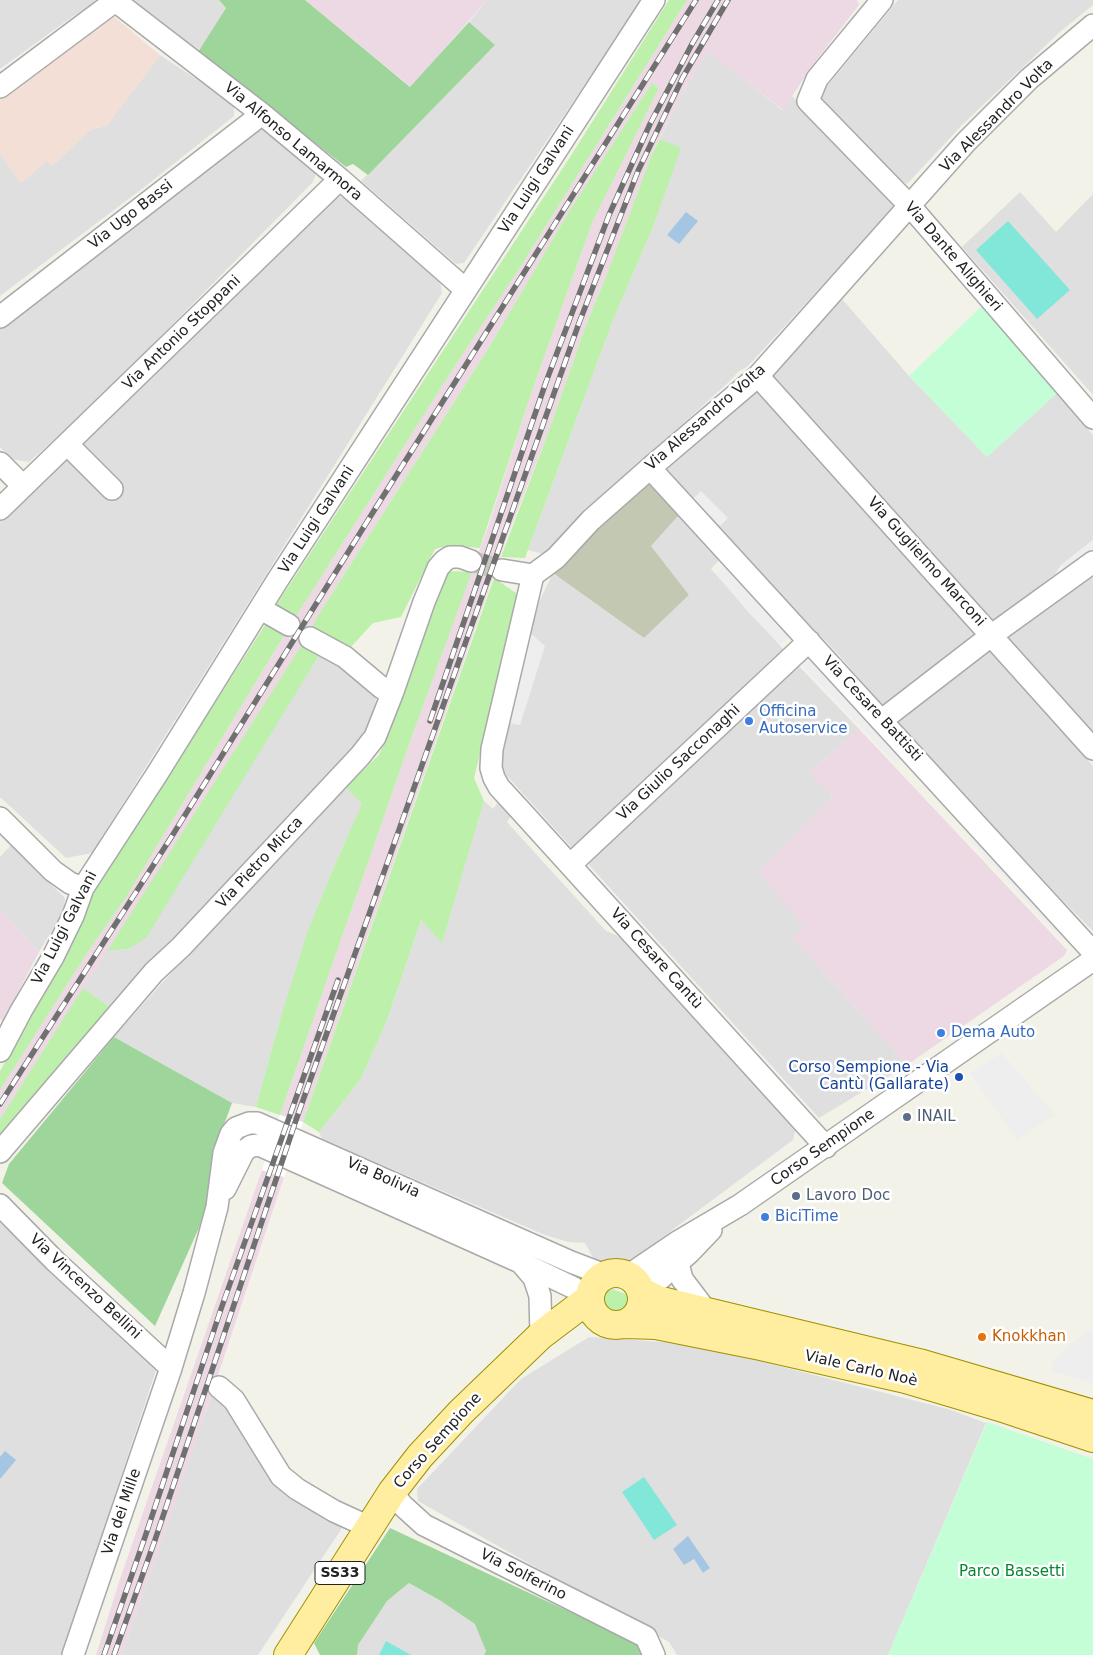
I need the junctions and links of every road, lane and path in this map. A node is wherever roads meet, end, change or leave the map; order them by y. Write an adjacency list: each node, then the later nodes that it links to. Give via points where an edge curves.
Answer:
1 (115, 0): 5 (street); 6 (street, Via Alfonso Lamarmora)
2 (654, 0): 9 (street, Via Luigi Galvani)
3 (882, 0): 8 (street, Via Dante Alighieri, via 817,79 808,101)
4 (1093, 25): 8 (street, Via Alessandro Volta, via 1030,79 973,135)
5 (0, 87)
6 (262, 114): 7 (street, Via Alfonso Lamarmora); 10 (street, Via Ugo Bassi)
7 (340, 179): 9 (street, Via Alfonso Lamarmora); 13 (street, Via Antonio Stoppani)
8 (910, 206): 11 (street, Via Alessandro Volta); 12 (street, Via Dante Alighieri)
9 (466, 290): 23 (street, Via Luigi Galvani)
10 (0, 316)
11 (758, 376): 15 (street, Via Alessandro Volta); 25 (street, Via Guglielmo Marconi)
12 (1093, 418)
13 (67, 444): 16 (street, Via Antonio Stoppani); 17 (street)
14 (0, 464): 16 (street)
15 (650, 468): 22 (street, Via Alessandro Volta, via 591,520 556,558); 27 (street, Via Cesare Battisti)
16 (23, 486): 18 (street, Via Antonio Stoppani)
17 (112, 490)
18 (0, 509)
19 (471, 561): 28 (street, Via Pietro Micca, via 450,557 438,568)
20 (1093, 562): 25 (street)
21 (502, 570): 22 (street)
22 (533, 575): 32 (street, Via Cesare Cantù, via 492,749 491,768 499,786)
23 (261, 609): 24 (street); 33 (street, Via Luigi Galvani)
24 (289, 625)
25 (992, 636): 29 (street); 30 (street, Via Guglielmo Marconi)
26 (310, 638): 28 (street, via 345,657)
27 (809, 641): 29 (street, Via Cesare Battisti); 32 (street, Via Giulio Sacconaghi)
28 (392, 694): 38 (street, Via Pietro Micca, via 375,737 360,756 154,972)
29 (882, 720): 34 (street, Via Cesare Battisti)
30 (1093, 749)
31 (0, 818): 33 (street, via 53,871)
32 (570, 865): 37 (street, Via Cesare Cantù)
33 (83, 888): 36 (street, Via Luigi Galvani, via 53,957)
34 (1093, 952)
35 (1093, 960): 37 (street, Corso Sempione)
36 (0, 1051)
37 (826, 1146): 41 (street, Corso Sempione)
38 (0, 1152)
39 (0, 1205): 48 (street, Via Vincenzo Bellini)
40 (217, 1207): 43 (street, Via Bolivia, via 244,1151 259,1145); 44 (street, Via Bolivia, via 224,1154 231,1134 241,1124 257,1122 570,1262); 48 (street, Via Bolivia)
41 (725, 1215): 42 (street, Corso Sempione); 44 (street, Corso Sempione, via 682,1240)
42 (678, 1263): 44 (street, Corso Sempione); 45 (street, via 682,1279)
43 (522, 1264): 46 (street, Via Bolivia, via 574,1288); 47 (street, via 534,1278 540,1296)
44 (625, 1281): 45 (main road, Viale Carlo Noè, via 658,1300); 46 (main road, via 594,1284); 46 (main road, via 642,1306 636,1316)
45 (707, 1312): 51 (main road, Viale Carlo Noè, via 919,1363)
46 (605, 1314): 47 (main road, Corso Sempione); 49 (main road, Corso Sempione); 52 (main road, Viale Carlo Noè, via 906,1379)
47 (541, 1335): 49 (main road, Corso Sempione)
48 (170, 1368): 55 (street, Via dei Mille)
49 (494, 1380): 53 (main road, Corso Sempione, via 420,1456)
50 (219, 1387): 54 (street, via 234,1400 281,1476 334,1511)
51 (1093, 1414)
52 (1093, 1438)
53 (392, 1492): 54 (main road, Corso Sempione / SS33); 57 (street, Via Solferino, via 424,1525 646,1637)
54 (369, 1527): 56 (main road, Corso Sempione / SS33)
55 (73, 1655)
56 (288, 1655)
57 (654, 1655)

